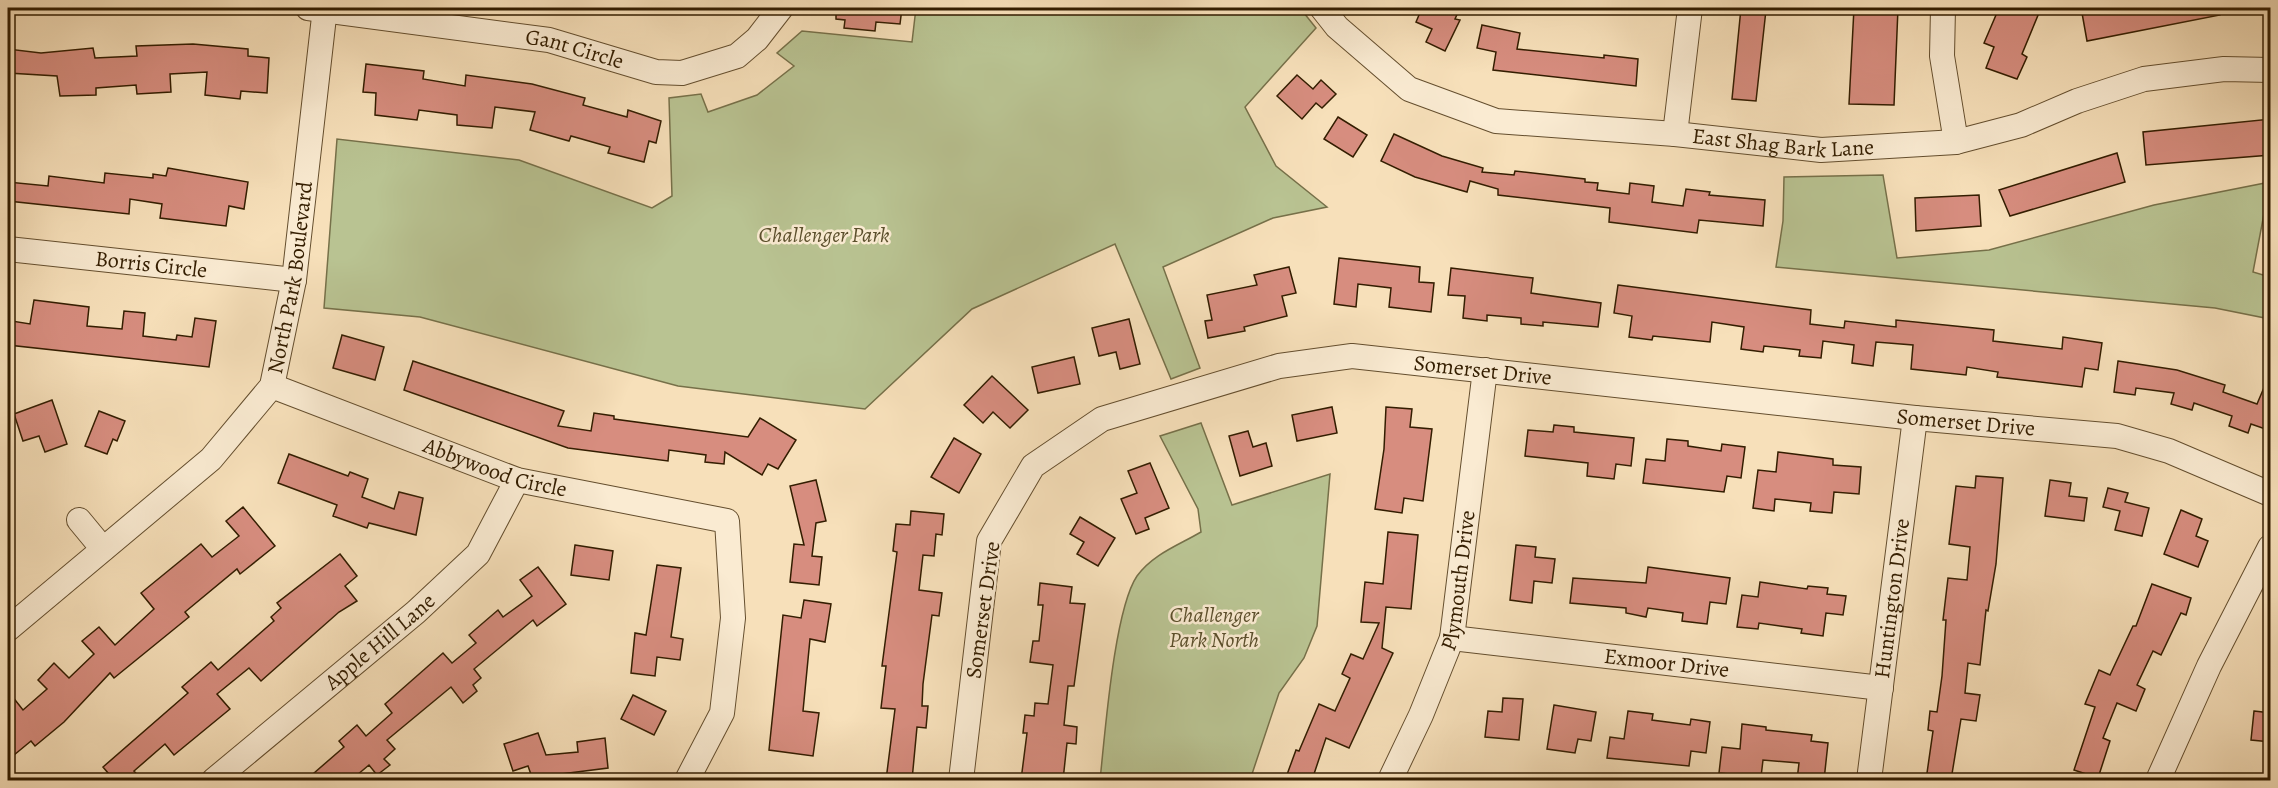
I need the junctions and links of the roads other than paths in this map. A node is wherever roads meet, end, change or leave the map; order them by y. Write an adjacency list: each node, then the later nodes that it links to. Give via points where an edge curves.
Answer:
1 (319, 8): 2 (street, Gant Circle, via 549,40 656,72 682,73 737,56 757,39); 10 (street, North Park Boulevard)
2 (781, 8)
3 (1322, 8): 7 (street, East Shag Bark Lane, via 1337,27 1409,89 1496,121)
4 (1690, 8): 7 (street)
5 (1943, 8): 8 (street, via 1942,56)
6 (2271, 70): 8 (street, East Shag Bark Lane, via 2224,69 2144,79 2021,125)
7 (1675, 134): 8 (street, East Shag Bark Lane, via 1821,150)
8 (1956, 142)
9 (8, 249): 10 (street, Borris Circle)
10 (294, 280): 12 (street, North Park Boulevard)
11 (1485, 370): 13 (street, Somerset Drive); 20 (street, Plymouth Drive); 24 (street, Somerset Drive, via 1352,356 1279,366 1102,419 1033,466 989,541)
12 (272, 386): 14 (street, Abbywood Circle); 18 (street, North Park Boulevard, via 211,459)
13 (1915, 418): 15 (street, Somerset Drive, via 2117,436 2169,451); 21 (street, Huntington Drive)
14 (517, 480): 22 (street, Apple Hill Lane, via 478,554 416,612); 23 (street, Abbywood Circle, via 727,522 734,618 722,713)
15 (2271, 494)
16 (79, 520): 18 (street)
17 (2271, 547): 27 (street, via 2209,666)
18 (103, 549): 19 (street, North Park Boulevard)
19 (8, 629)
20 (1452, 638): 21 (street, Exmoor Drive); 25 (street, Plymouth Drive)
21 (1881, 688): 26 (street, Huntington Drive)
22 (214, 780)
23 (687, 780)
24 (962, 780)
25 (1390, 780)
26 (1869, 780)
27 (2158, 780)

